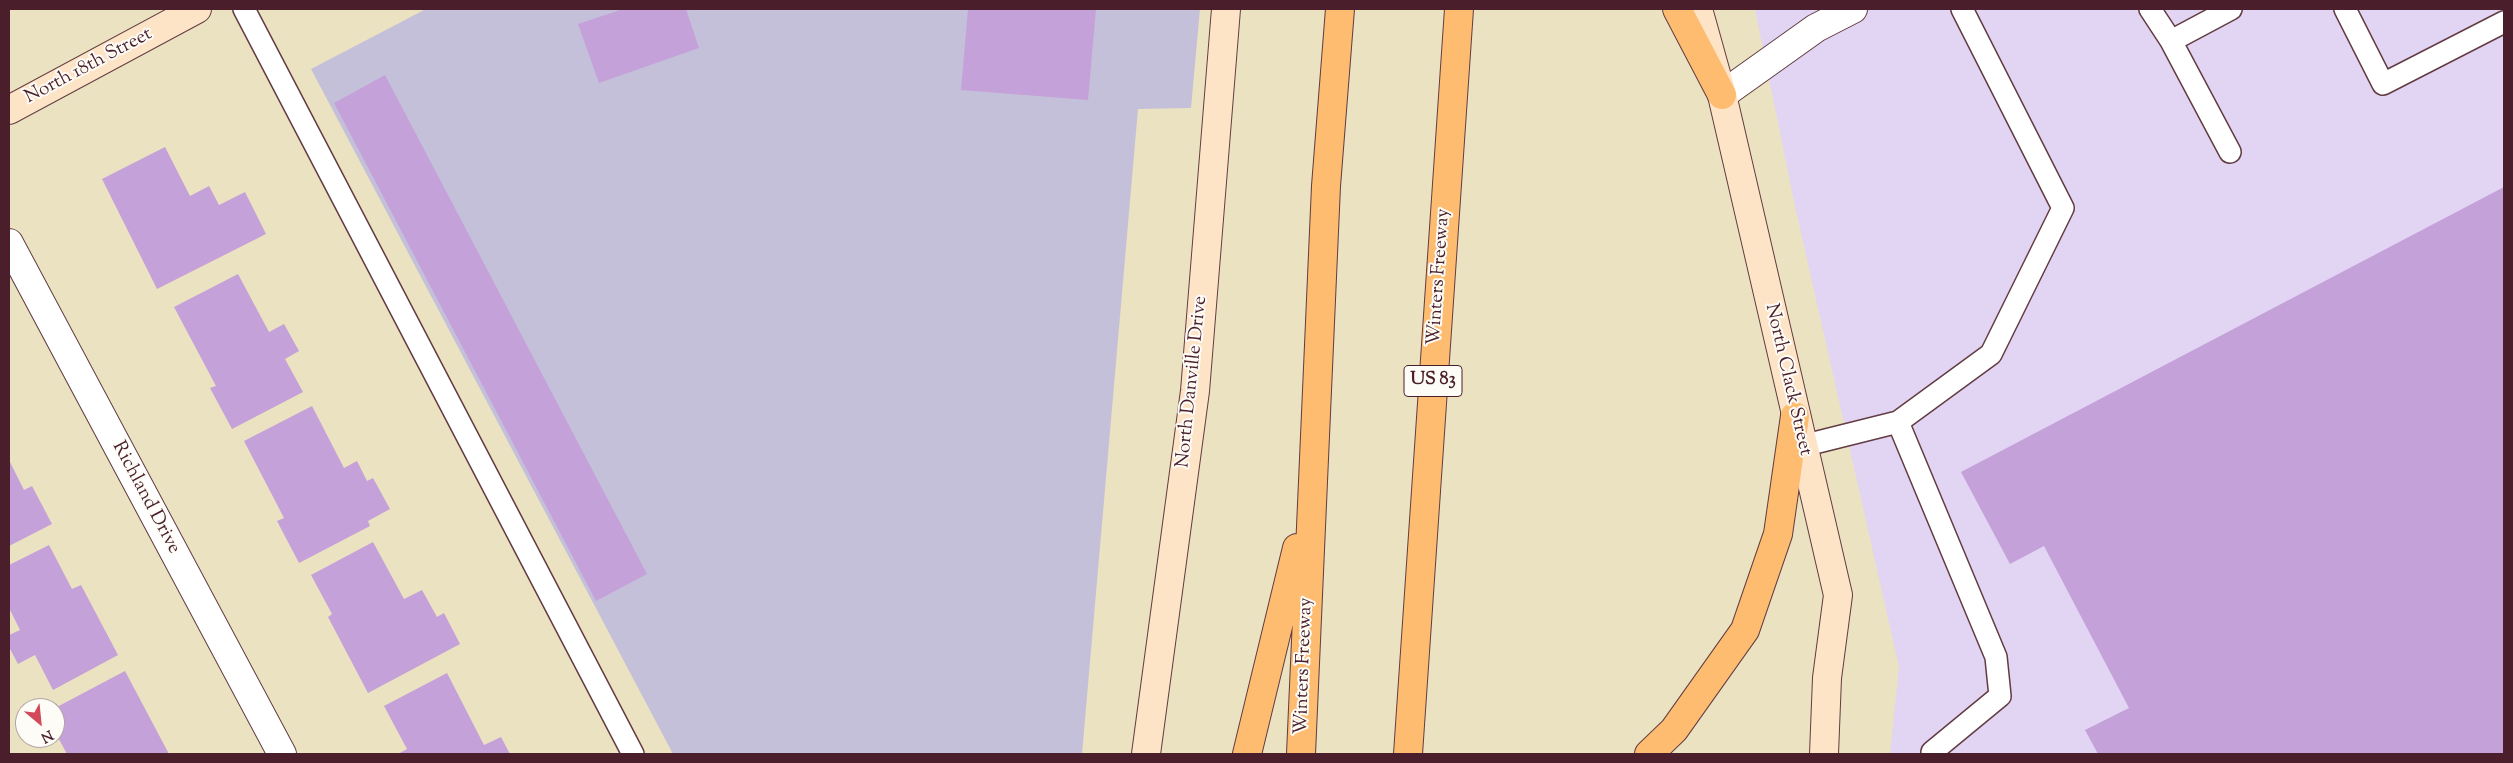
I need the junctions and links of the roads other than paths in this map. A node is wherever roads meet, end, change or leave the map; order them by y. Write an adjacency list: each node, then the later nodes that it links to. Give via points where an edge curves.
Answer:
1 (196, 9): 16 (main road, North 18th Street)
2 (244, 9): 25 (lane)
3 (1226, 9): 26 (main road, North Danville Drive, via 1195,391)
4 (1340, 9): 22 (highway, Winters Freeway, via 1326,186)
5 (1459, 9): 29 (highway, Winters Freeway / US 83)
6 (1677, 9): 15 (highway)
7 (1698, 9): 15 (main road, North Clack Street)
8 (1853, 9): 15 (street, via 1816,28)
9 (1962, 9): 20 (lane, via 2063,208 1992,354)
10 (2150, 9): 14 (lane)
11 (2231, 9): 14 (lane)
12 (2345, 9): 13 (lane, via 2383,84)
13 (2504, 22)
14 (2171, 41): 17 (lane)
15 (1722, 95): 19 (main road, North Clack Street)
16 (9, 110)
17 (2230, 152)
18 (9, 243): 24 (street, Richland Drive)
19 (1795, 416): 21 (main road, North Clack Street); 30 (highway, via 1778,534 1745,630 1674,730)
20 (1898, 422): 21 (lane); 23 (lane, via 1996,657 2000,696)
21 (1802, 446): 31 (main road, North Clack Street, via 1838,595 1827,678)
22 (1312, 489): 27 (highway); 28 (highway, Winters Freeway)
23 (1929, 753)
24 (282, 754)
25 (633, 754)
26 (1146, 754)
27 (1247, 754)
28 (1301, 754)
29 (1408, 754)
30 (1649, 754)
31 (1824, 754)

